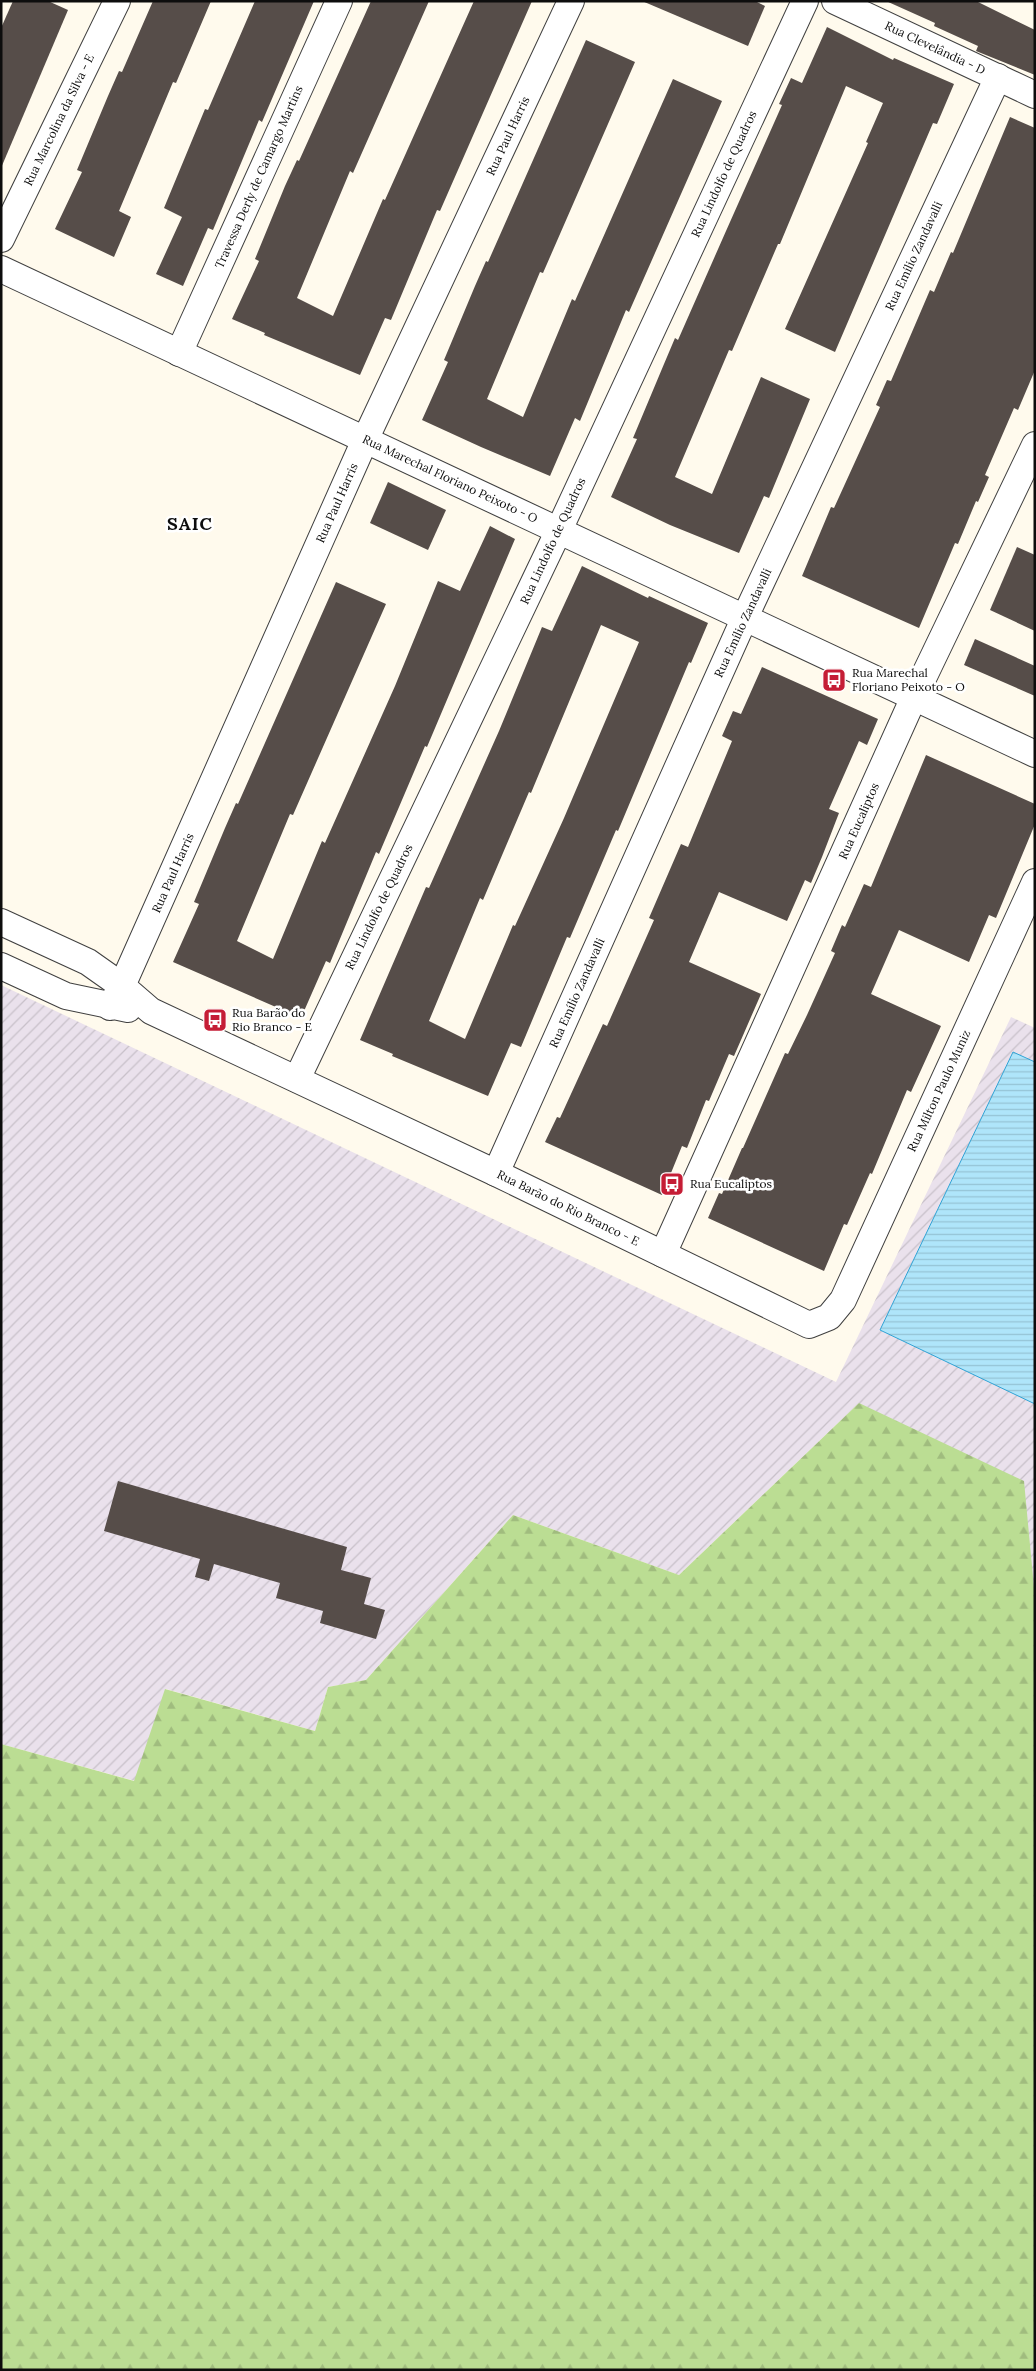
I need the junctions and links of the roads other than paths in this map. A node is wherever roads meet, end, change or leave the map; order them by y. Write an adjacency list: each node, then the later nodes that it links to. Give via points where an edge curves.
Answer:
1 (116, 1): 8 (street, Rua Marcolina da Silva - E)
2 (339, 1): 10 (street, Travessa Derly de Camargo Martins)
3 (572, 1): 11 (street, Rua Paul Harris)
4 (805, 1): 13 (street, Rua Lindolfo de Quadros)
5 (835, 1): 6 (street, Rua Clevelândia - D)
6 (998, 77): 7 (street, Rua Clevelândia - D); 14 (street, Rua Emílio Zandavalli)
7 (1035, 95)
8 (1, 239)
9 (1, 269): 10 (street, Rua Marechal Floriano Peixoto - O)
10 (180, 353): 11 (street, Rua Marechal Floriano Peixoto - O)
11 (366, 440): 13 (street, Rua Marechal Floriano Peixoto - O); 20 (street, Rua Paul Harris)
12 (1035, 445): 15 (street, Rua Eucaliptos)
13 (559, 530): 14 (street, Rua Marechal Floriano Peixoto - O); 21 (street, Rua Lindolfo de Quadros)
14 (745, 618): 15 (street, Rua Marechal Floriano Peixoto - O); 22 (street, Rua Emílio Zandavalli)
15 (914, 697): 16 (street, Rua Marechal Floriano Peixoto - O); 23 (street, Rua Eucaliptos)
16 (1035, 754)
17 (1035, 882): 24 (street, Rua Milton Paulo Muniz)
18 (1, 922): 20 (street, Rua Barão do Rio Branco - E, via 88,962)
19 (1, 966): 20 (street, Rua Barão do Rio Branco - E, via 66,996)
20 (116, 996): 21 (street, Rua Barão do Rio Branco - E)
21 (297, 1079): 22 (street, Rua Barão do Rio Branco - E)
22 (496, 1173): 23 (street, Rua Barão do Rio Branco - E)
23 (663, 1254): 24 (street, Rua Barão do Rio Branco - E, via 809,1326 829,1317)
24 (843, 1300)

